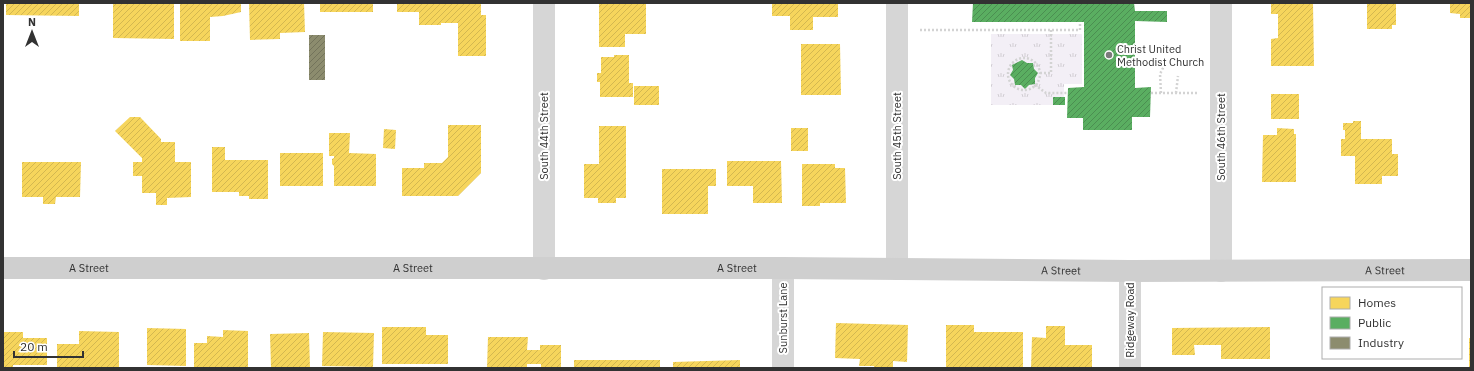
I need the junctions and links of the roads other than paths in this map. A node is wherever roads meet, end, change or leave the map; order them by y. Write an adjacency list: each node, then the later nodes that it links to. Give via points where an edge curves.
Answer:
1 (544, 3): 6 (street, South 44th Street)
2 (897, 3): 7 (street, South 45th Street)
3 (1221, 3): 10 (street, South 46th Street)
4 (3, 268): 6 (main road, A Street)
5 (783, 268): 6 (main road, A Street); 7 (main road, A Street); 11 (street, Sunburst Lane)
6 (544, 269)
7 (897, 269): 9 (main road, A Street)
8 (1471, 270): 10 (main road, A Street)
9 (1130, 271): 10 (main road, A Street); 12 (street, Ridgeway Road)
10 (1221, 271)
11 (783, 368)
12 (1130, 368)

